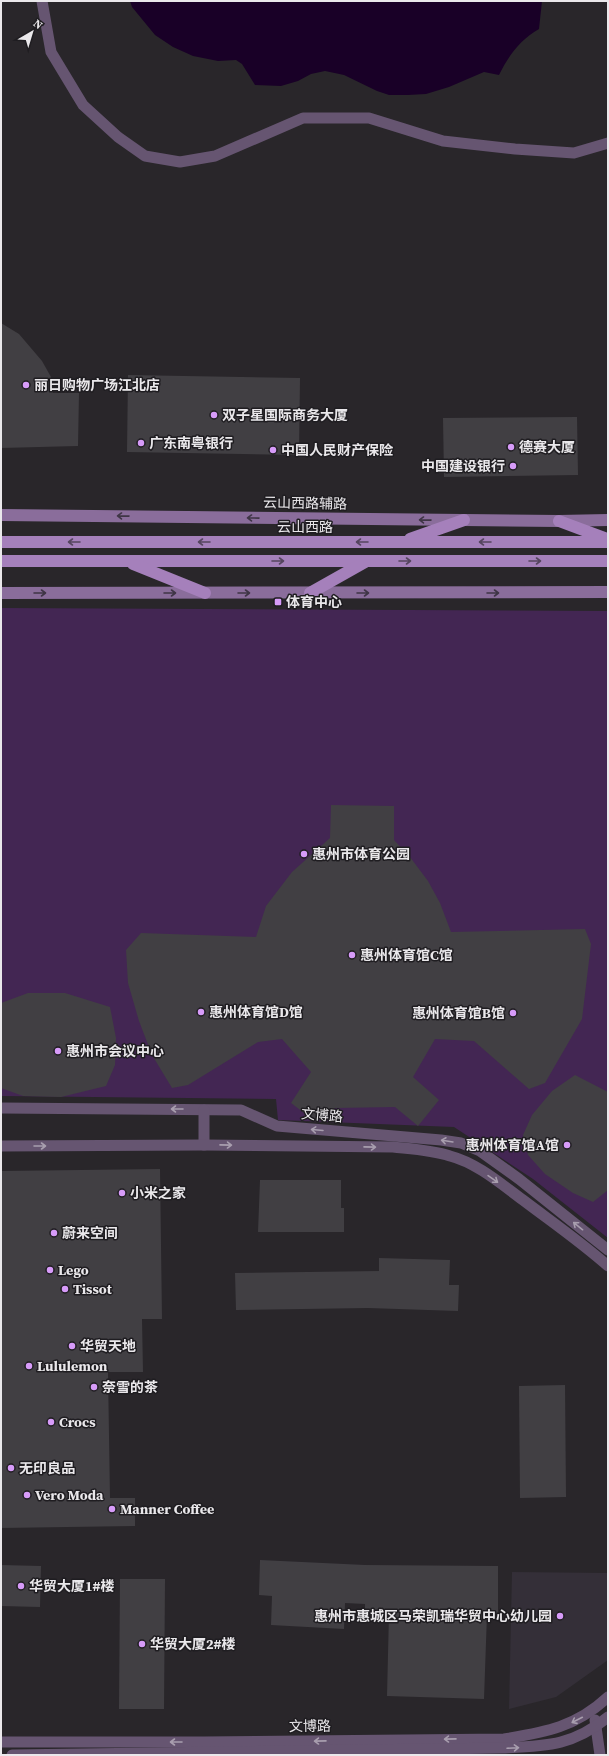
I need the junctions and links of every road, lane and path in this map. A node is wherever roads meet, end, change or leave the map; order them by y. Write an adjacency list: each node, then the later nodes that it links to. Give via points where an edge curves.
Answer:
1 (42, 1): 2 (street, via 52,52 83,105 118,137 145,156 180,162 215,156 303,118 369,118 443,141 514,149 574,152)
2 (608, 143)
3 (1, 515): 4 (main road, 云山西路辅路, one-way to 3)
4 (464, 520): 6 (main road, 云山西路辅路); 9 (main road)
5 (608, 520): 6 (main road, 云山西路辅路)
6 (559, 522): 7 (main road)
7 (608, 540): 9 (main road, 云山西路, one-way to 9)
8 (1, 542): 9 (main road, 云山西路, one-way to 8)
9 (401, 542)
10 (1, 561): 11 (main road)
11 (126, 561): 12 (main road, one-way to 12); 16 (main road)
12 (366, 561): 13 (main road, one-way to 13); 17 (main road)
13 (608, 561)
14 (608, 592): 17 (main road, one-way to 14)
15 (1, 593): 16 (main road, one-way to 16)
16 (205, 593): 17 (main road, one-way to 17)
17 (310, 593)
18 (1, 1108): 19 (street, 文博路, one-way to 18)
19 (204, 1110): 20 (street); 22 (street, 文博路, one-way to 19, via 519,1179 480,1151 460,1143 277,1126 241,1110)
20 (204, 1145): 21 (street, one-way to 20); 23 (street, one-way to 23, via 393,1147 451,1156 492,1177)
21 (1, 1146)
22 (608, 1250)
23 (608, 1266)
24 (608, 1697): 25 (street, 文博路)
25 (594, 1710): 26 (street); 27 (street); 29 (street, 文博路, one-way to 29, via 576,1721 541,1733 504,1739)
26 (607, 1721): 27 (street, 文博路)
27 (595, 1727): 30 (street, 文博路, one-way to 27, via 548,1746 581,1737); 32 (street)
28 (1, 1742): 29 (street, 文博路, one-way to 28)
29 (204, 1742): 30 (street)
30 (211, 1753): 31 (street, 文博路)
31 (12, 1755)
32 (600, 1755)

